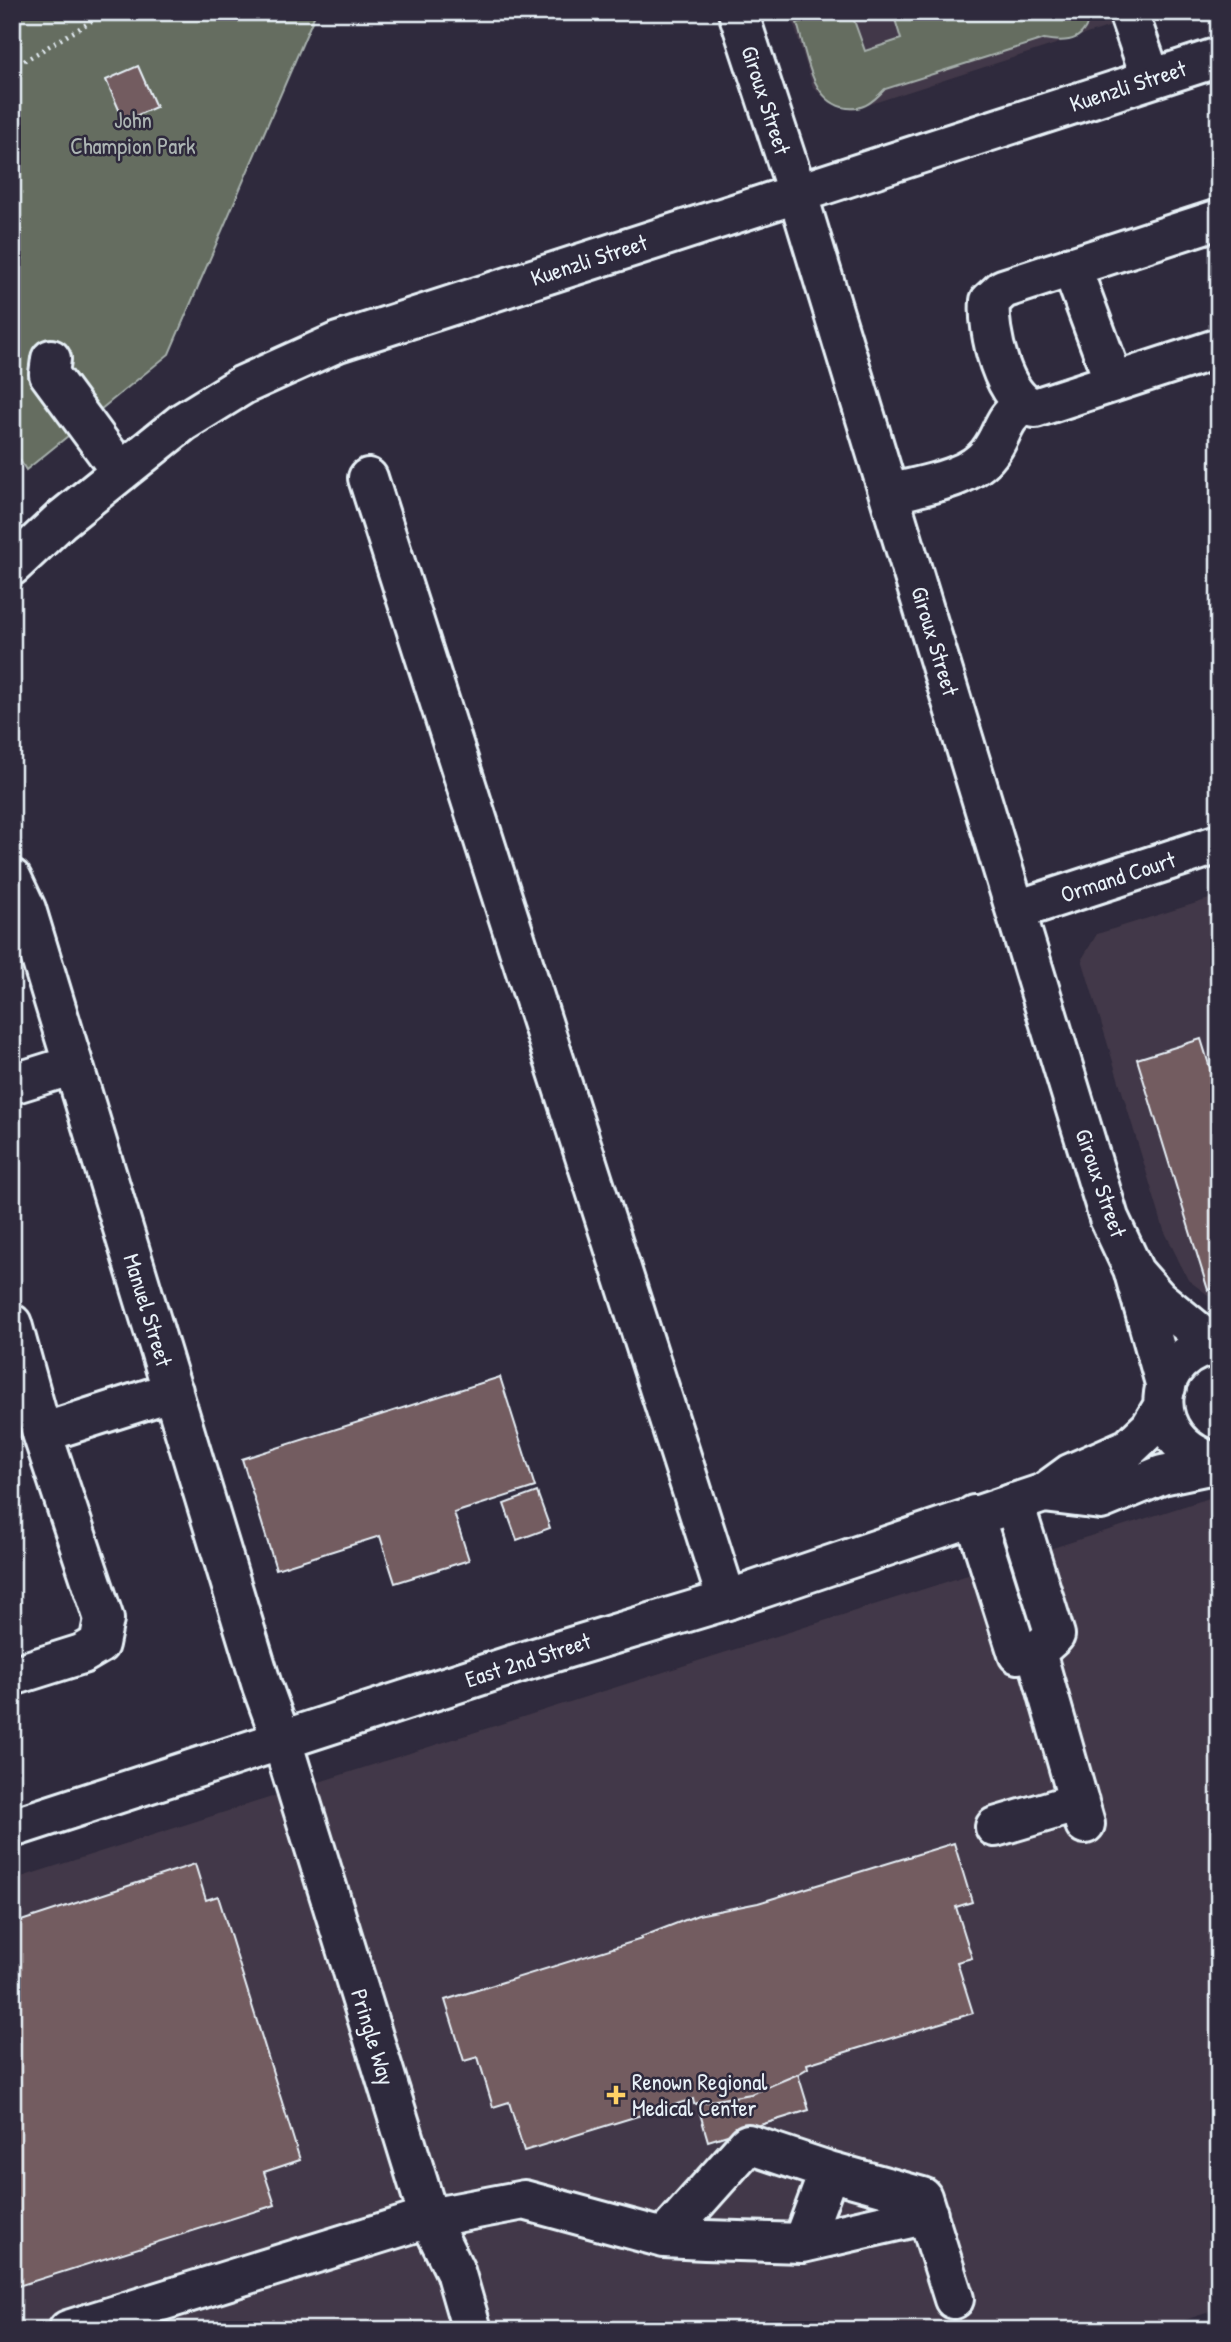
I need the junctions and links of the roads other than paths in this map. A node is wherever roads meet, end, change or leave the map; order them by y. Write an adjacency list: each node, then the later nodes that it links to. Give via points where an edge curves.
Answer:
1 (738, 12): 5 (street, Giroux Street)
2 (1128, 12): 4 (street)
3 (1219, 57): 4 (street, Kuenzli Street)
4 (1151, 78): 5 (street, Kuenzli Street)
5 (797, 192): 12 (street, Kuenzli Street, via 295,359 183,422); 14 (street, Giroux Street)
6 (1219, 219): 7 (street)
7 (1071, 266): 10 (street); 11 (street, via 1003,289 990,301 988,321 1010,391)
8 (1219, 348): 10 (street)
9 (51, 359): 12 (street, via 49,374)
10 (1114, 382): 11 (street, via 1035,408)
11 (1023, 405): 14 (street, via 1009,414 989,454 967,470)
12 (121, 472): 15 (street, Kuenzli Street)
13 (368, 478): 30 (street)
14 (890, 494): 18 (street, Giroux Street)
15 (12, 566)
16 (1219, 844): 18 (street, Ormand Court)
17 (12, 879): 19 (street, Manuel Street, via 26,909)
18 (1017, 909): 21 (street, Giroux Street, via 1109,1218)
19 (74, 1065): 20 (street); 24 (street, Manuel Street)
20 (12, 1084)
21 (1133, 1269): 23 (street, Giroux Street, via 1158,1299); 25 (street, Giroux Street)
22 (12, 1324): 26 (street)
23 (1217, 1346): 25 (street, East 2nd Street, via 1192,1353 1176,1368)
24 (173, 1391): 26 (street); 33 (street, Manuel Street)
25 (1164, 1397): 27 (street, Giroux Street, via 1168,1429 1180,1446 1198,1458); 28 (street, East 2nd Street, via 1150,1428 1129,1448)
26 (42, 1433): 32 (street, via 104,1619 99,1644 82,1654)
27 (1219, 1463): 28 (street, East 2nd Street, via 1162,1475 1101,1500)
28 (1029, 1498): 29 (street, East 2nd Street); 31 (street, via 1055,1635)
29 (974, 1515): 30 (street, East 2nd Street); 31 (street)
30 (727, 1600): 33 (street, East 2nd Street)
31 (1027, 1653): 34 (street, via 1082,1813)
32 (12, 1676)
33 (282, 1741): 35 (street, East 2nd Street); 38 (street, Pringle Way)
34 (995, 1826)
35 (12, 1828)
36 (829, 2171): 37 (street, via 922,2197); 39 (street, via 748,2144); 40 (street)
37 (928, 2214): 40 (street); 41 (street)
38 (429, 2218): 39 (street, via 524,2200); 42 (street); 43 (street, Pringle Way, via 455,2272)
39 (664, 2238): 40 (street)
40 (802, 2243)
41 (954, 2299)
42 (68, 2330)
43 (472, 2330)

